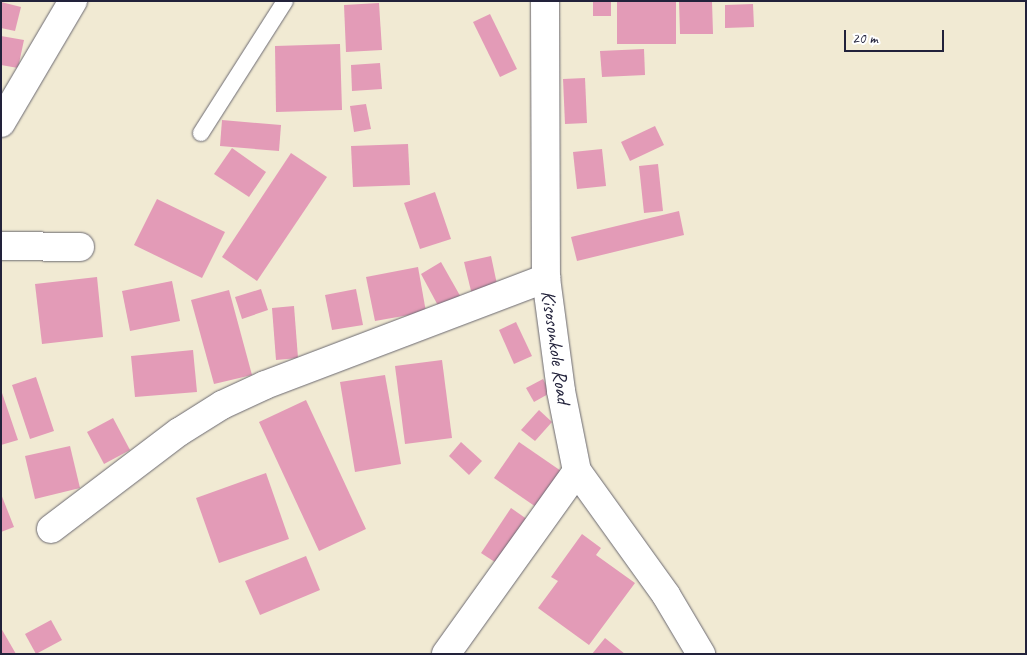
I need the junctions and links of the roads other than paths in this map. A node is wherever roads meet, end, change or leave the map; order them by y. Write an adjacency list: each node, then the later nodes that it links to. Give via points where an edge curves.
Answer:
1 (73, 1): 4 (street)
2 (285, 1): 5 (lane)
3 (545, 1): 8 (street, Kisosonkole Road)
4 (1, 123)
5 (201, 133)
6 (1, 246): 7 (street)
7 (80, 247)
8 (546, 278): 9 (street, Kisosonkole Road, via 561,391); 10 (street, via 265,385 222,405 178,432)
9 (578, 471): 11 (street); 12 (street, Kisosonkole Road, via 666,595)
10 (51, 529)
11 (446, 654)
12 (701, 654)

